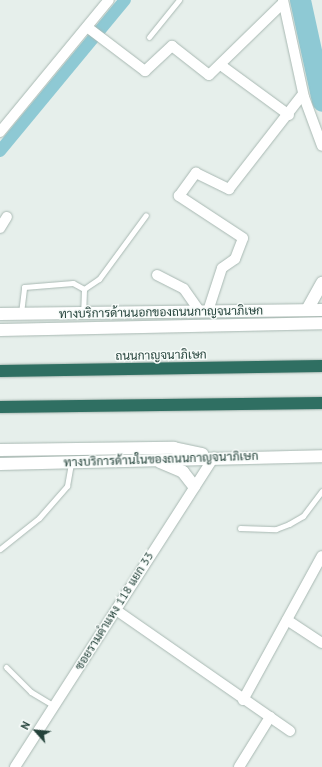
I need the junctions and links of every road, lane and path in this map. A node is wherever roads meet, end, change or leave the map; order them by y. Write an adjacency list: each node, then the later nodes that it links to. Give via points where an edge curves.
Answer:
1 (109, 0): 4 (street)
2 (179, 0): 5 (lane)
3 (283, 2): 6 (street); 7 (street)
4 (88, 28): 6 (street, via 145,71 172,46 209,75); 9 (street)
5 (149, 36)
6 (222, 66): 8 (street)
7 (303, 96): 8 (street); 10 (street)
8 (289, 115): 19 (street, via 273,130 229,189 196,173 179,196 242,238 235,258 222,268)
9 (0, 132)
10 (322, 146)
11 (146, 215): 16 (lane, via 99,279)
12 (8, 217): 13 (street)
13 (0, 228)
14 (157, 275): 19 (street, via 184,289)
15 (322, 283): 17 (main road)
16 (84, 289): 20 (lane); 22 (lane, via 73,283 28,285 22,291)
17 (307, 310): 18 (main road, ทางบริการด้านนอกของถนนกาญจนาภิเษก); 19 (main road, ทางบริการด้านนอกของถนนกาญจนาภิเษก)
18 (322, 310)
19 (204, 312): 20 (main road, ทางบริการด้านนอกของถนนกาญจนาภิเษก)
20 (83, 313): 22 (main road, ทางบริการด้านนอกของถนนกาญจนาภิเษก)
21 (0, 314): 22 (main road, ทางบริการด้านนอกของถนนกาญจนาภิเษก)
22 (21, 314)
23 (322, 323): 25 (main road)
24 (0, 325): 25 (main road)
25 (33, 327): 26 (main road)
26 (0, 330)
27 (322, 366): 28 (highway, ถนนกาญจนาภิเษก)
28 (0, 371)
29 (322, 403): 30 (highway)
30 (0, 407)
31 (0, 450): 33 (main road, via 174,448)
32 (322, 456): 33 (main road, ทางบริการด้านในของถนนกาญจนาภิเษก)
33 (214, 457): 34 (main road, ทางบริการด้านในของถนนกาญจนาภิเษก); 37 (street, ซอยรามคำแหง 118 แยก 33)
34 (156, 460): 35 (main road, ทางบริการด้านในของถนนกาญจนาภิเษก); 37 (main road, via 183,472)
35 (71, 462): 36 (main road, ทางบริการด้านในของถนนกาญจนาภิเษก); 40 (lane, via 67,486 39,518)
36 (0, 464)
37 (194, 486): 42 (street, ซอยรามคำแหง 118 แยก 33)
38 (322, 491): 39 (lane, via 303,516 289,524 276,529)
39 (240, 528)
40 (0, 549)
41 (322, 556): 43 (street)
42 (116, 610): 46 (street); 47 (street, ซอยรามคำแหง 118 แยก 33)
43 (287, 620): 44 (street); 46 (street)
44 (322, 643)
45 (6, 667): 47 (lane, via 32,692)
46 (243, 700): 48 (street)
47 (54, 706): 50 (street, ซอยรามคำแหง 118 แยก 33)
48 (270, 717): 49 (street); 51 (street)
49 (290, 731)
50 (15, 767)
51 (239, 767)

